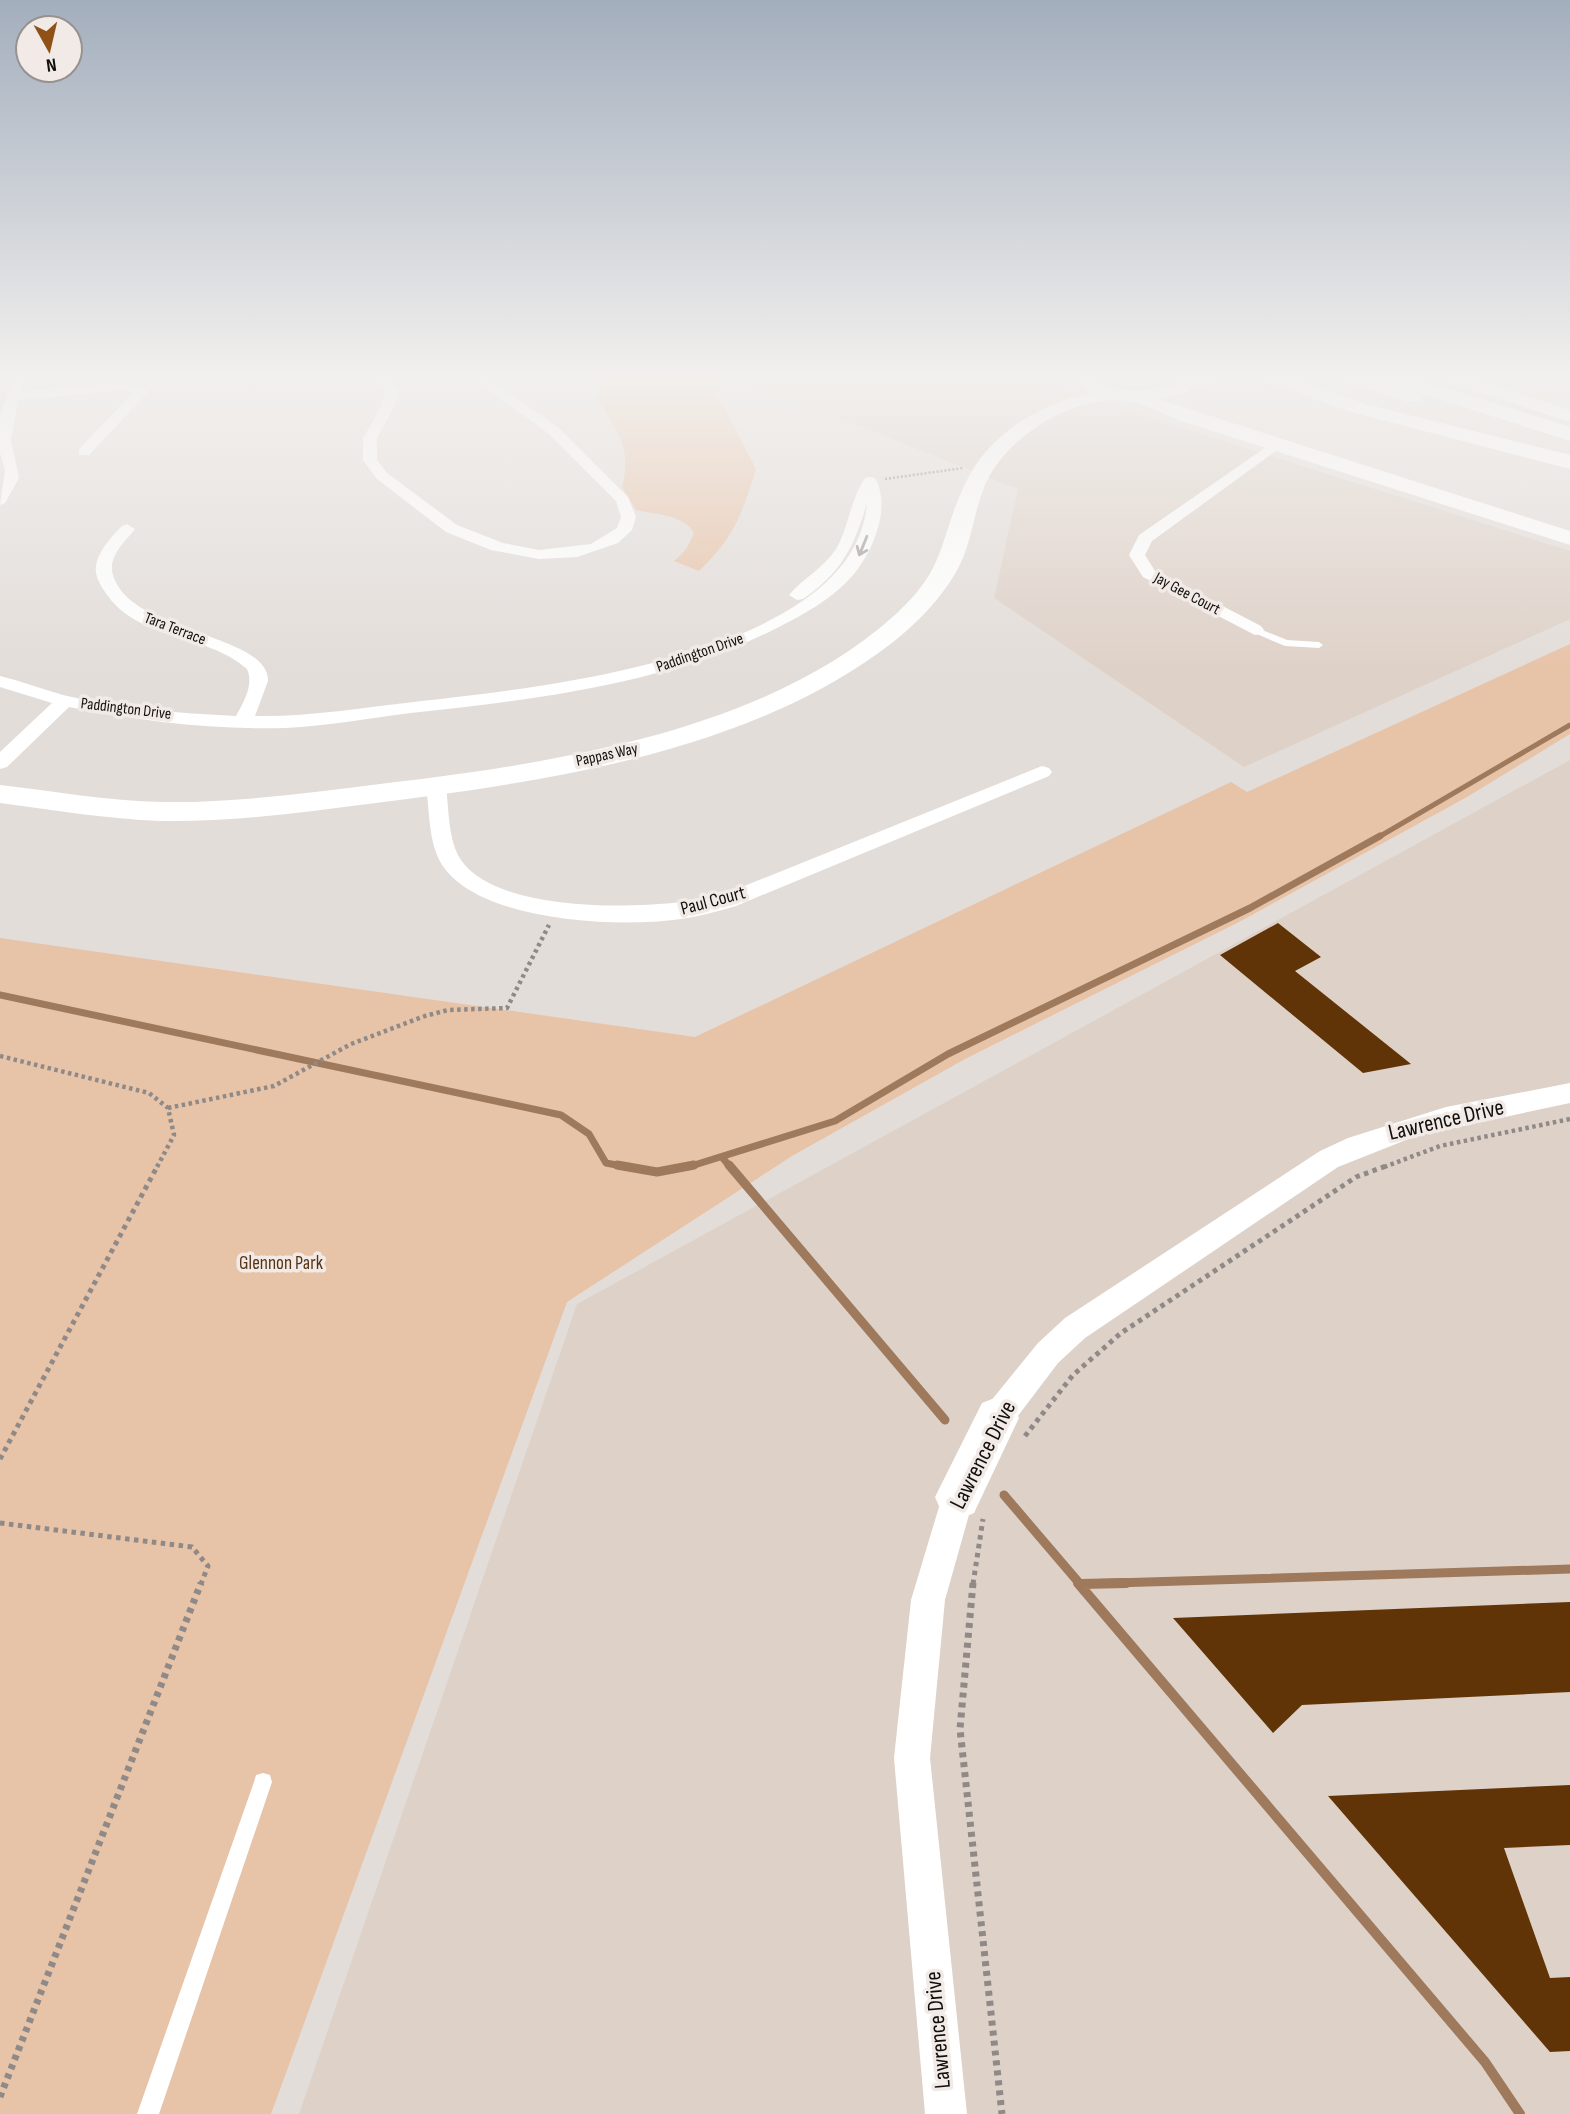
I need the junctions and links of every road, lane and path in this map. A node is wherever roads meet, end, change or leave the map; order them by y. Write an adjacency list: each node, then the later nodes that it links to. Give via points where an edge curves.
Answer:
1 (981, 472): 19 (street, Pappas Way, via 947,569 912,611 857,657 724,721 649,746)
2 (13, 473): 9 (street)
3 (379, 473): 4 (street, via 467,537 526,554 553,555 606,544 623,533 629,522 623,500)
4 (596, 473)
5 (935, 473): 8 (path)
6 (1236, 473): 12 (street, Jay Gee Court, via 1145,538 1137,555 1149,574)
7 (1363, 473): 11 (street)
8 (867, 485): 16 (street, Paddington Drive, via 877,497 870,527 862,552 845,577 761,631 681,662 511,699 293,721)
9 (0, 500)
10 (127, 529): 16 (street, Tara Terrace, via 108,552 105,580 118,598 142,617 226,648 254,665 259,675 257,688)
11 (1570, 538)
12 (1255, 630): 13 (lane, via 1285,643)
13 (1319, 645)
14 (0, 681): 15 (street, Paddington Drive)
15 (65, 701): 16 (street, Paddington Drive); 17 (street, Paddington Drive)
16 (243, 721)
17 (0, 763)
18 (1042, 772): 19 (street, Paul Court, via 728,901 699,909 638,914 518,902 485,891 453,864 446,850)
19 (436, 787): 20 (street, Pappas Way, via 239,810 134,810)
20 (0, 793)
21 (536, 920): 24 (path, via 550,922 507,1008 490,1012 457,1008 436,1013 368,1037 252,1093)
22 (0, 1056): 24 (path, via 115,1082 149,1093)
23 (1570, 1093): 26 (street, Lawrence Drive, via 1409,1126 1329,1159 1075,1328 1048,1353)
24 (168, 1108): 27 (path, via 174,1135)
25 (1570, 1119): 26 (path, via 1440,1146 1356,1177 1121,1333)
26 (1009, 1430): 28 (street, Lawrence Drive)
27 (0, 1458)
28 (972, 1502): 33 (street, Lawrence Drive, via 929,1600 912,1758); 34 (path, via 978,1538 960,1730)
29 (0, 1523): 31 (path, via 192,1547 208,1566)
30 (263, 1782): 32 (lane)
31 (0, 2096)
32 (148, 2114)
33 (946, 2114)
34 (1002, 2114)

